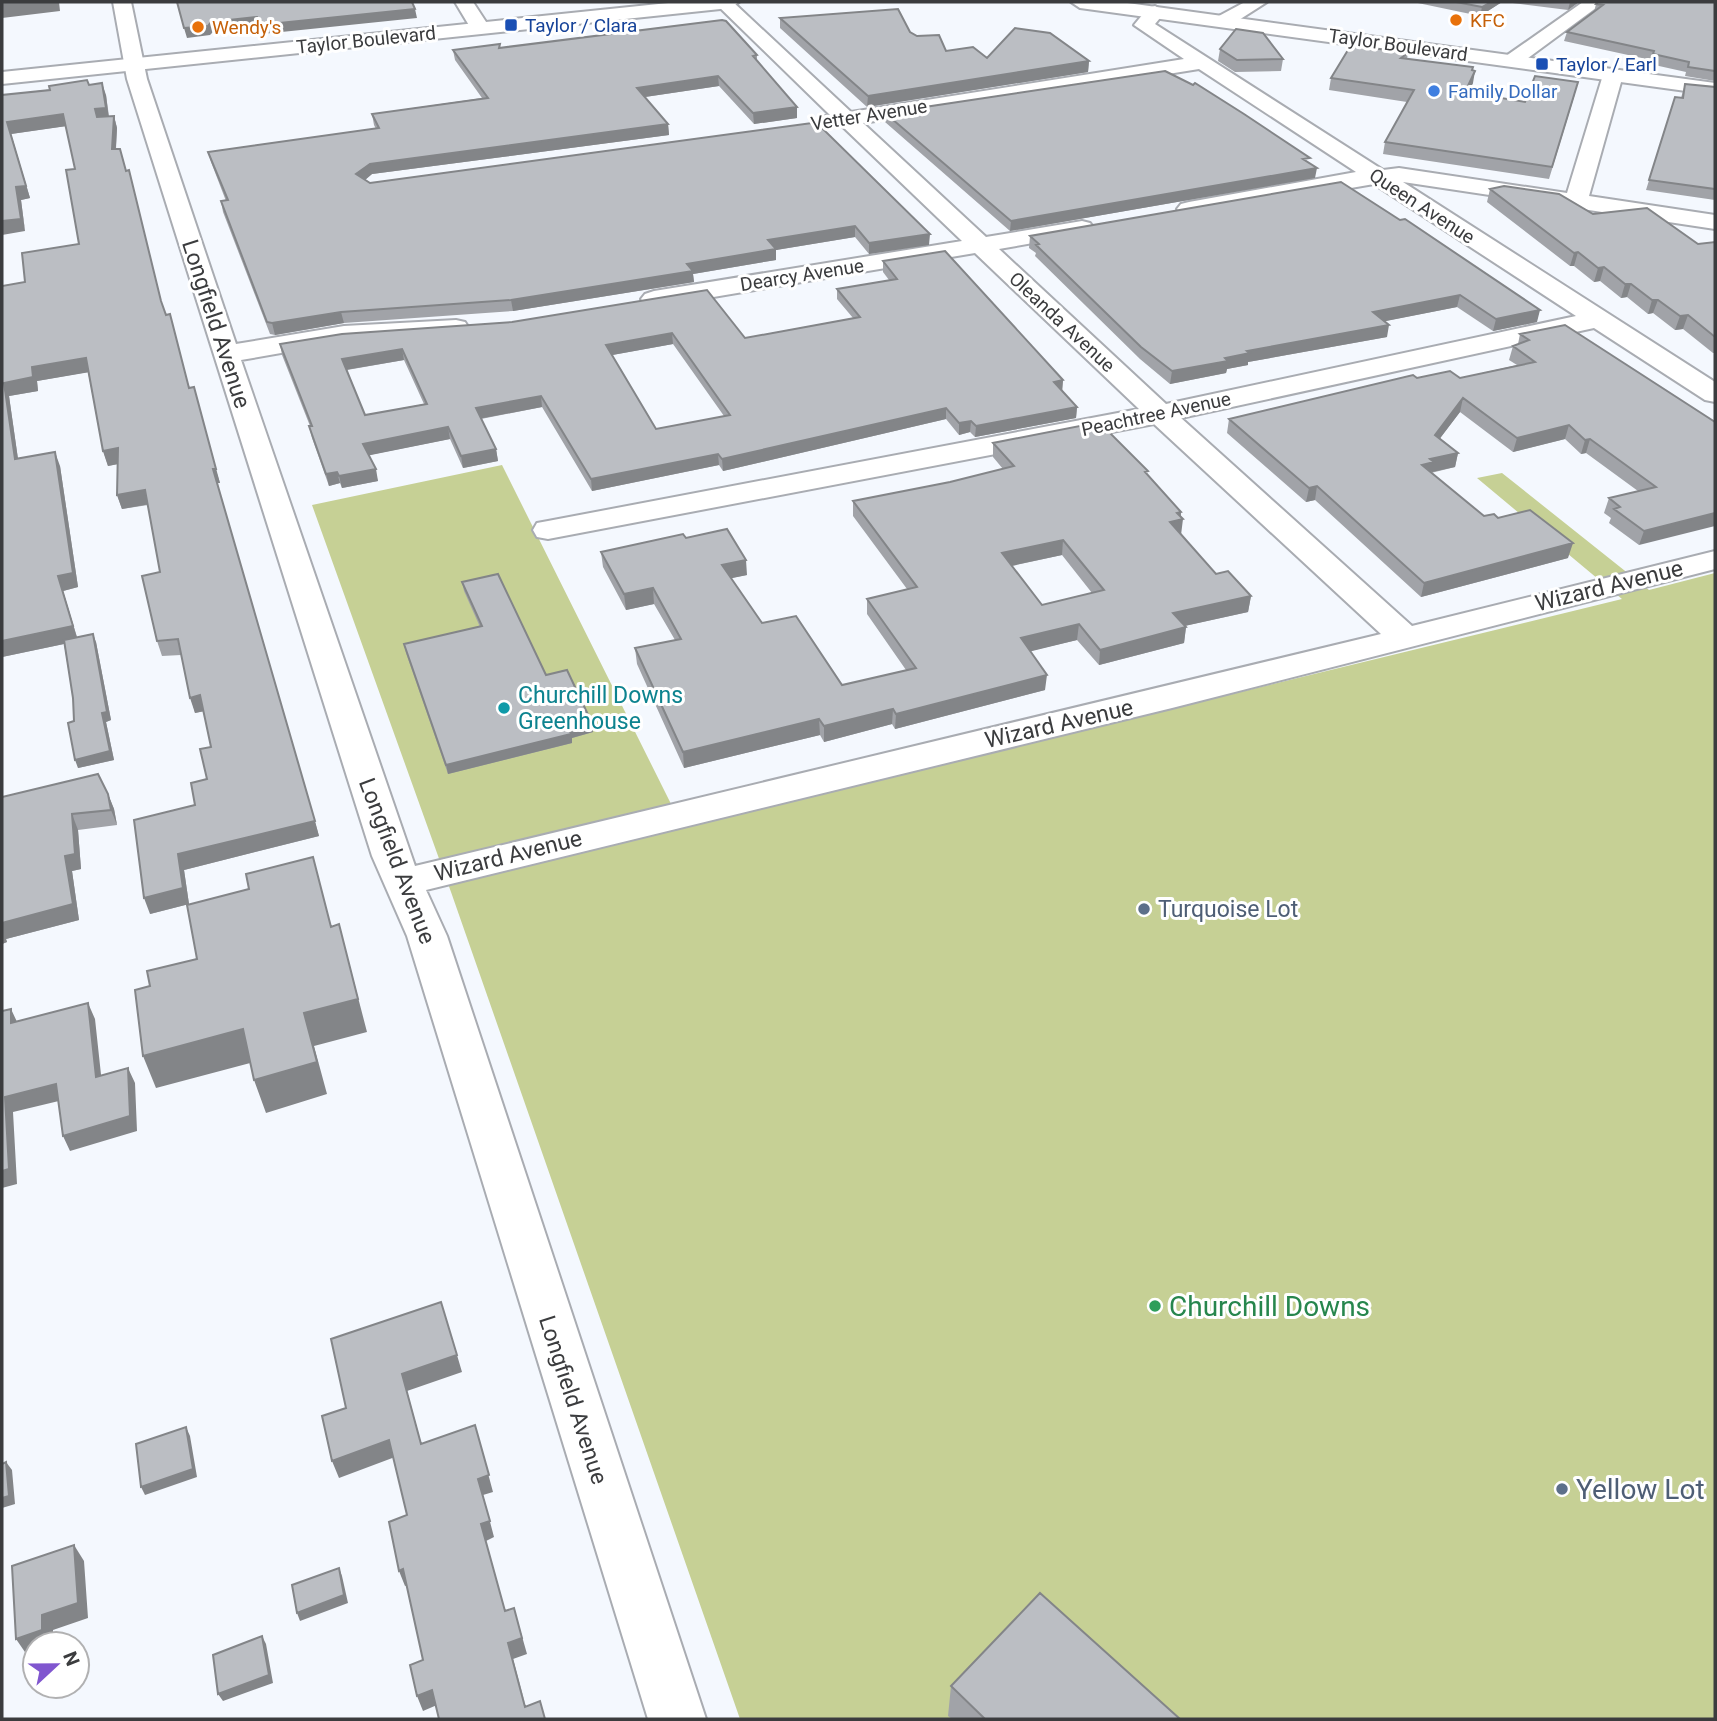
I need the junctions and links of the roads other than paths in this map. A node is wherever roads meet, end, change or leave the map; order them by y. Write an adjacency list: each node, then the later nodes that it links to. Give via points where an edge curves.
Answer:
1 (122, 2): 13 (street, Longfield Avenue)
2 (464, 2): 10 (street)
3 (723, 2): 4 (street, Taylor Boulevard); 10 (street, Taylor Boulevard); 17 (street, Oleanda Avenue)
4 (730, 2)
5 (1080, 2): 8 (street, Taylor Boulevard)
6 (1258, 2): 9 (street)
7 (1595, 2): 11 (street)
8 (1155, 12): 9 (street, Taylor Boulevard); 12 (street, Queen Avenue, via 1144,26)
9 (1224, 21): 11 (street, Taylor Boulevard)
10 (480, 28): 13 (street, Taylor Boulevard)
11 (1513, 60): 14 (street, Taylor Boulevard)
12 (1199, 63): 17 (street, Vetter Avenue); 19 (street, Queen Avenue)
13 (133, 64): 15 (street, Taylor Boulevard); 28 (street, Longfield Avenue)
14 (1614, 75): 16 (street, Taylor Boulevard); 20 (street)
15 (2, 78)
16 (1715, 89)
17 (846, 119): 18 (street, Vetter Avenue); 24 (street, Oleanda Avenue)
18 (812, 125)
19 (1377, 177): 20 (street, via 1429,178); 21 (street); 26 (street, Queen Avenue)
20 (1576, 201): 22 (street)
21 (1169, 212)
22 (1715, 222)
23 (1102, 224): 24 (street, Dearcy Avenue)
24 (981, 246): 25 (street, Dearcy Avenue); 30 (street, Oleanda Avenue)
25 (633, 302)
26 (1598, 319): 29 (street, Queen Avenue); 30 (street, Peachtree Avenue)
27 (474, 327): 28 (street, via 355,333)
28 (226, 354): 34 (street, Longfield Avenue)
29 (1715, 394)
30 (1160, 414): 31 (street, Peachtree Avenue); 33 (street, Oleanda Avenue)
31 (548, 530)
32 (1715, 559): 33 (street, Wizard Avenue)
33 (1404, 637): 34 (street, Wizard Avenue)
34 (402, 882): 35 (street, Longfield Avenue, via 439,973)
35 (677, 1719)

